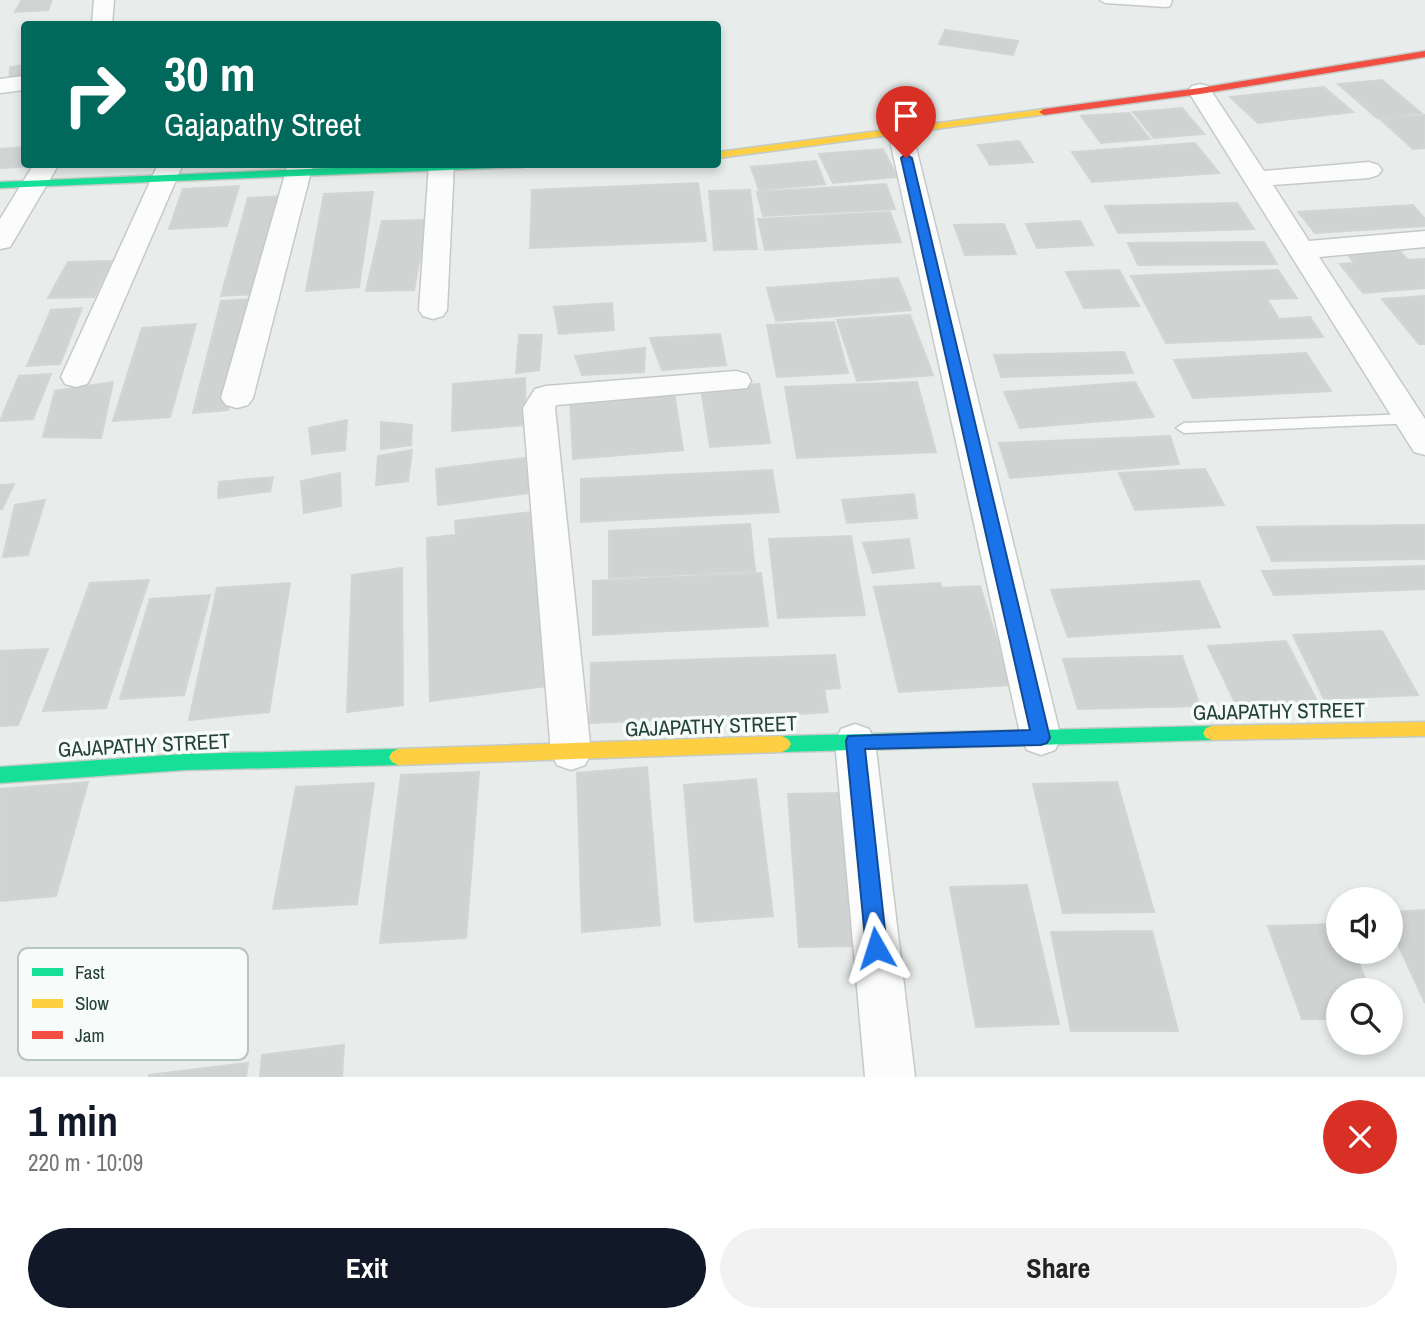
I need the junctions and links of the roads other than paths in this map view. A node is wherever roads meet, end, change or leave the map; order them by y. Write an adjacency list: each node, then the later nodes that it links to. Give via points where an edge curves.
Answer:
1 (104, 0): 4 (street)
2 (1104, 0): 3 (lane, via 1166,4)
3 (1167, 0)
4 (102, 21)
5 (1425, 54): 8 (street)
6 (21, 83): 7 (street)
7 (0, 86)
8 (1200, 91): 9 (street); 17 (street)
9 (900, 131): 10 (street); 30 (street)
10 (721, 155)
11 (347, 168): 13 (street)
12 (442, 168): 22 (street)
13 (300, 169): 15 (street); 25 (street)
14 (1369, 170): 17 (street)
15 (168, 171): 16 (street); 23 (street)
16 (42, 174): 18 (street); 20 (street)
17 (1256, 179): 21 (street)
18 (0, 185)
19 (1425, 239): 21 (street)
20 (0, 241)
21 (1301, 250): 26 (street)
22 (433, 310)
23 (76, 377)
24 (736, 381): 32 (street, via 546,396 539,408)
25 (237, 398)
26 (1410, 419): 27 (lane); 28 (street)
27 (1184, 428)
28 (1425, 443)
29 (1425, 729): 30 (street, GAJAPATHY STREET)
30 (1041, 738): 31 (street, GAJAPATHY STREET)
31 (855, 741): 32 (street, GAJAPATHY STREET); 34 (street)
32 (571, 753): 33 (street, GAJAPATHY STREET, via 185,762)
33 (0, 775)
34 (890, 1077)

